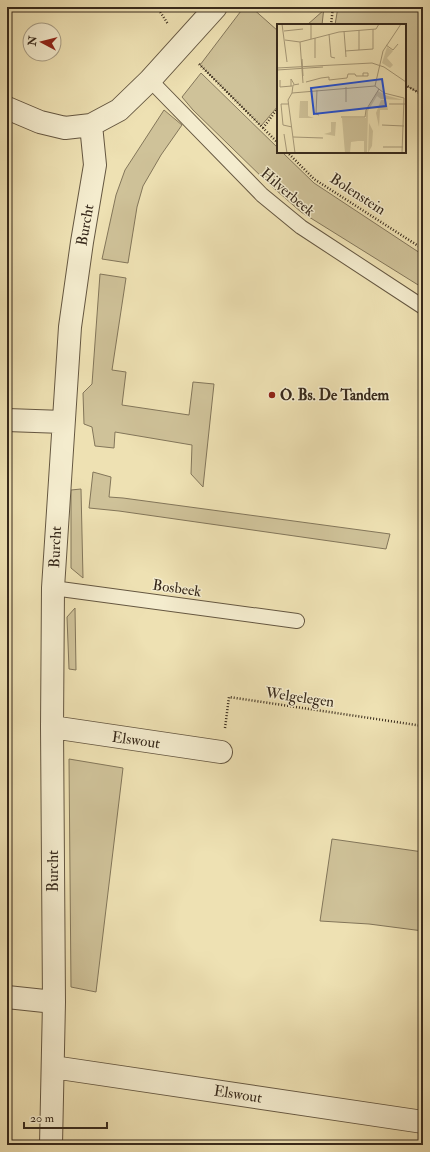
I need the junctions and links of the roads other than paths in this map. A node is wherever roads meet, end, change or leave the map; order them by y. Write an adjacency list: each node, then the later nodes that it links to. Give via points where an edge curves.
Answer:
1 (216, 7): 2 (street)
2 (150, 80): 4 (street, via 119,110); 5 (lane, Hilverbeek, via 262,195 301,226)
3 (7, 108): 4 (street, via 40,122 65,128)
4 (91, 126): 7 (street, Burcht, via 95,165 70,327)
5 (423, 307)
6 (7, 420): 7 (street)
7 (63, 422): 8 (street, Burcht)
8 (53, 588): 9 (lane, Bosbeek); 10 (street, Burcht)
9 (297, 621)
10 (52, 727): 11 (street, Elswout); 13 (street, Burcht)
11 (221, 752)
12 (7, 997): 13 (street)
13 (54, 1002): 14 (street, Burcht)
14 (53, 1067): 15 (street, Elswout); 16 (street, Burcht)
15 (423, 1122)
16 (51, 1145)

